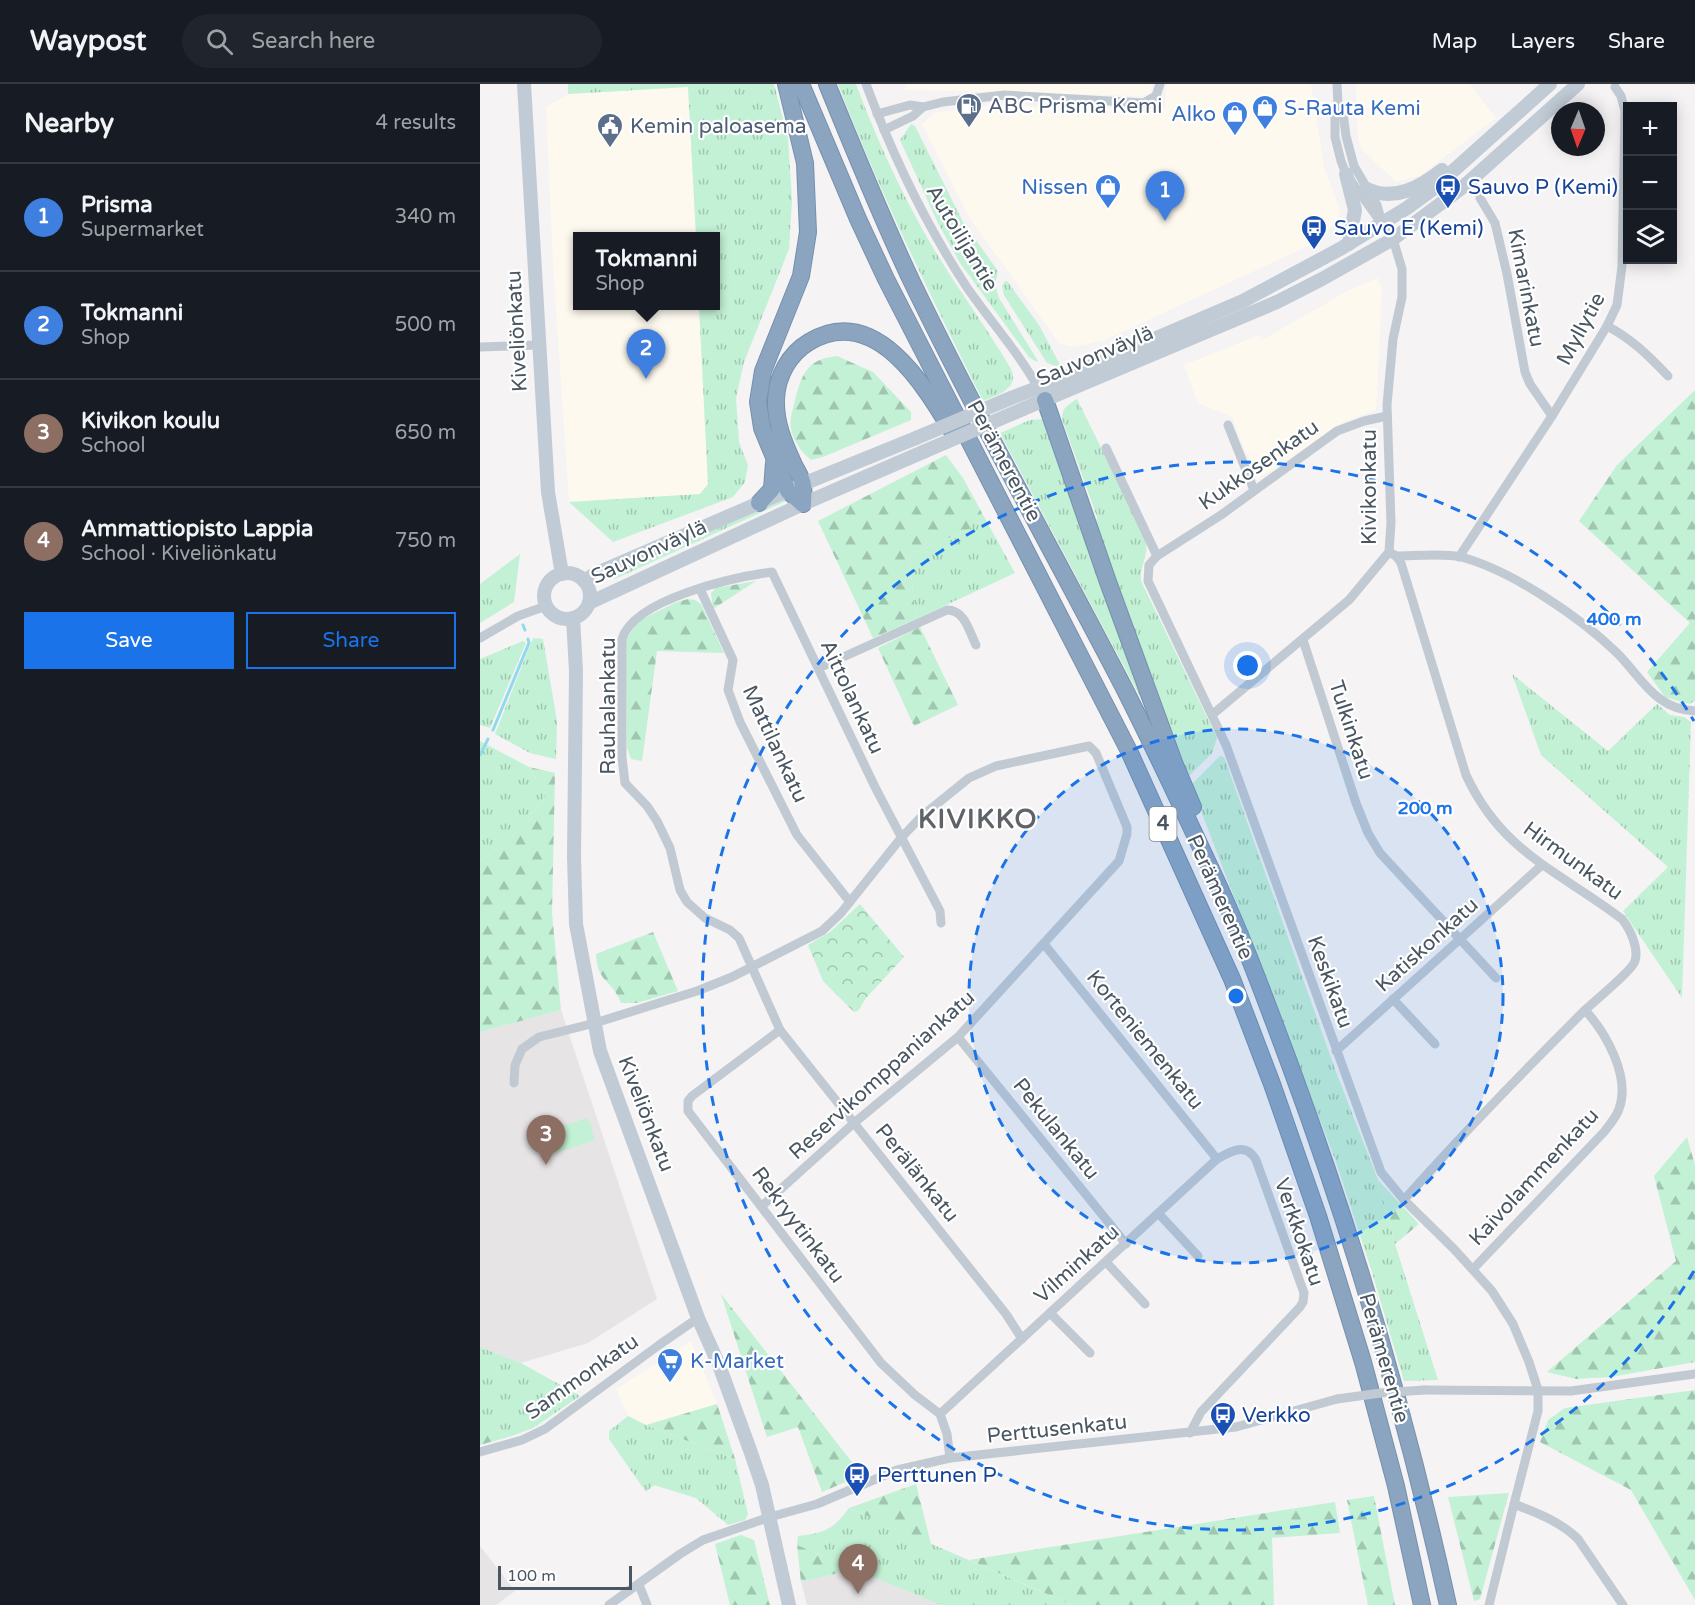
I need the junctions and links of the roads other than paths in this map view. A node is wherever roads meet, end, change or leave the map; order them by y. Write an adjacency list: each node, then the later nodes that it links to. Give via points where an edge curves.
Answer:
1 (786, 84): 31 (highway, via 805,163 808,222 801,276 763,371 759,392 760,420)
2 (801, 84): 32 (highway, Perämerentie / 4, via 876,259)
3 (827, 84): 55 (highway, Perämerentie / 4, via 911,280 1125,690)
4 (866, 84): 13 (street, Autoilijantie)
5 (1160, 84): 12 (street, via 1156,96 1144,103 1004,95)
6 (1337, 84): 11 (street)
7 (1550, 84): 15 (main road, Sauvonväylä)
8 (1578, 84): 20 (main road, Sauvonväylä, via 1463,187)
9 (1615, 87): 22 (street, Myllytie, via 1625,111 1622,262 1619,295)
10 (524, 88): 23 (main road, Kiveliönkatu)
11 (1338, 105): 16 (street, via 1335,136); 17 (street, via 1354,166)
12 (923, 107): 13 (street, via 910,105); 14 (street)
13 (877, 114): 14 (street, Autoilijantie)
14 (884, 130): 26 (street, Autoilijantie, via 942,247)
15 (1456, 168): 17 (main road, via 1442,169 1415,189 1382,194); 19 (main road, Sauvonväylä, via 1433,189)
16 (1346, 174): 19 (street); 21 (main road, via 1355,210)
17 (1367, 189): 19 (street)
18 (1480, 198): 28 (street, Kimarinkatu, via 1495,223 1525,372)
19 (1382, 223): 20 (street, Kivikonkatu); 21 (main road, Sauvonväylä)
20 (1393, 239): 26 (main road, Sauvonväylä, via 1277,302); 27 (street, Kivikonkatu, via 1403,288 1393,339)
21 (1349, 244): 26 (main road, Sauvonväylä, via 1243,301)
22 (1607, 326): 25 (street, via 1638,345); 28 (street, Myllytie)
23 (539, 345): 24 (street); 41 (main road, Kiveliönkatu, via 548,492)
24 (480, 347)
25 (1668, 376)
26 (1042, 394): 33 (main road, Sauvonväylä, bridge, via 1011,398); 36 (main road, Sauvonväylä, bridge, via 1023,409); 55 (highway, via 1175,765 1205,837)
27 (1387, 416): 34 (street, Kukkosenkatu, via 1337,431); 37 (street, Kivikonkatu)
28 (1552, 416): 39 (street, Myllytie)
29 (1228, 425): 34 (street)
30 (1106, 448): 38 (street)
31 (775, 459): 33 (highway); 35 (highway, via 772,489)
32 (981, 466): 33 (highway, via 958,442 893,351 864,335 837,333 801,346 786,365 778,386 779,431); 97 (highway, Perämerentie / 4, via 1129,751 1232,979 1318,1216 1363,1362)
33 (795, 488): 35 (main road, Sauvonväylä); 36 (highway)
34 (1254, 490): 38 (street, Kukkosenkatu)
35 (759, 503): 42 (main road, Sauvonväylä)
36 (803, 504): 44 (main road, Sauvonväylä)
37 (1393, 554): 39 (street); 48 (street, Kivikonkatu); 54 (street, Hirmunkatu, via 1401,563 1470,783 1494,821)
38 (1157, 556): 52 (street, Keskikatu, via 1149,565 1149,584)
39 (1459, 557): 51 (street, via 1529,588 1616,653 1659,699 1675,708)
40 (772, 572): 43 (street, Rauhalankatu); 50 (street, Aittolankatu)
41 (561, 574): 42 (main road, via 574,574); 45 (main road, via 546,586)
42 (584, 581): 44 (main road)
43 (700, 589): 56 (street, Mattilankatu, via 733,660 728,690 740,720 797,835); 60 (street, Rauhalankatu, via 643,613 624,629 624,781 657,821 684,897 705,918 735,934)
44 (589, 603): 46 (main road)
45 (546, 606): 46 (main road, via 560,618); 47 (street, via 518,616)
46 (573, 618): 64 (main road, Kiveliönkatu, via 575,902 580,952)
47 (480, 638)
48 (1303, 640): 52 (street, Kivikonkatu); 58 (street, Tulkinkatu, via 1368,832 1380,853)
49 (976, 645): 50 (street, via 959,613 947,610)
50 (819, 668): 53 (street, Aittolankatu)
51 (1695, 711)
52 (1213, 714): 68 (street, Keskikatu)
53 (901, 837): 56 (street); 57 (street, Aittolankatu, via 940,910); 59 (street, Reservikomppaniankatu, via 937,803 981,771 1085,746 1093,748 1127,827 1127,837 1119,861)
54 (1542, 865): 58 (street, Katiskonkatu); 63 (street, Hirmunkatu, via 1622,919 1632,937 1634,964)
55 (1211, 868): 98 (highway, Perämerentie / 4, via 1276,1027 1331,1180 1392,1378)
56 (850, 902): 60 (street, via 822,931)
57 (941, 923)
58 (1461, 939): 61 (street, Tulkinkatu); 62 (street, Katiskonkatu)
59 (1044, 944): 66 (street, Reservikomppaniankatu); 72 (street, Korteniemenkatu)
60 (751, 966): 64 (street, via 697,990); 65 (street, Perälänkatu)
61 (1496, 978)
62 (1393, 999): 67 (street); 68 (street, Katiskonkatu)
63 (1585, 1010): 73 (street, Hirmunkatu); 79 (street, Kaivolammenkatu, via 1604,1035 1618,1067 1620,1108 1604,1132)
64 (595, 1023): 69 (street, via 555,1031 529,1042 518,1056); 82 (main road, Kiveliönkatu, via 612,1089)
65 (780, 1030): 70 (street, Perälänkatu); 74 (street, Rekryytinkatu, via 693,1096 687,1105)
66 (958, 1037): 70 (street, Reservikomppaniankatu); 76 (street, Pekulankatu)
67 (1435, 1044)
68 (1336, 1051): 73 (street, Keskikatu, via 1381,1172)
69 (514, 1083)
70 (854, 1123): 74 (street, Reservikomppaniankatu); 83 (street, Perälänkatu, via 1005,1312)
71 (1243, 1149): 72 (street, Vilminkatu); 88 (street, Verkkokatu, via 1256,1160 1304,1293 1303,1302 1201,1412)
72 (1217, 1159): 75 (street, Vilminkatu)
73 (1404, 1200): 79 (street, Keskikatu)
74 (762, 1206): 87 (street, Rekryytinkatu, via 881,1363)
75 (1160, 1214): 76 (street, Vilminkatu); 77 (street)
76 (1126, 1244): 78 (street, Vilminkatu)
77 (1198, 1256)
78 (1106, 1262): 80 (street); 81 (street, Vilminkatu)
79 (1473, 1269): 86 (street, Keskikatu, via 1513,1324)
80 (1145, 1304)
81 (1050, 1313): 83 (street, Vilminkatu); 84 (street)
82 (698, 1318): 89 (street, Sammonkatu, via 545,1429); 92 (main road, Kiveliönkatu, via 731,1397)
83 (1022, 1339): 87 (street, Vilminkatu)
84 (1090, 1353)
85 (1695, 1374): 86 (street, Perttusenkatu, via 1586,1390)
86 (1538, 1390): 88 (street, Perttusenkatu, bridge, via 1381,1393 1337,1399 1236,1427); 91 (street, via 1538,1417)
87 (939, 1414): 90 (street)
88 (1190, 1433): 90 (street, Perttusenkatu)
89 (480, 1452)
90 (950, 1458): 92 (street, Perttusenkatu, via 897,1470 817,1504)
91 (1514, 1504): 99 (street); 100 (street, via 1571,1532)
92 (770, 1517): 93 (street, Perttusenkatu, via 703,1540); 96 (main road, Kiveliönkatu)
93 (639, 1585): 94 (street, Perttusenkatu); 95 (street)
94 (609, 1605)
95 (647, 1605)
96 (789, 1605)
97 (1422, 1605)
98 (1448, 1605)
99 (1489, 1605)
100 (1623, 1605)

